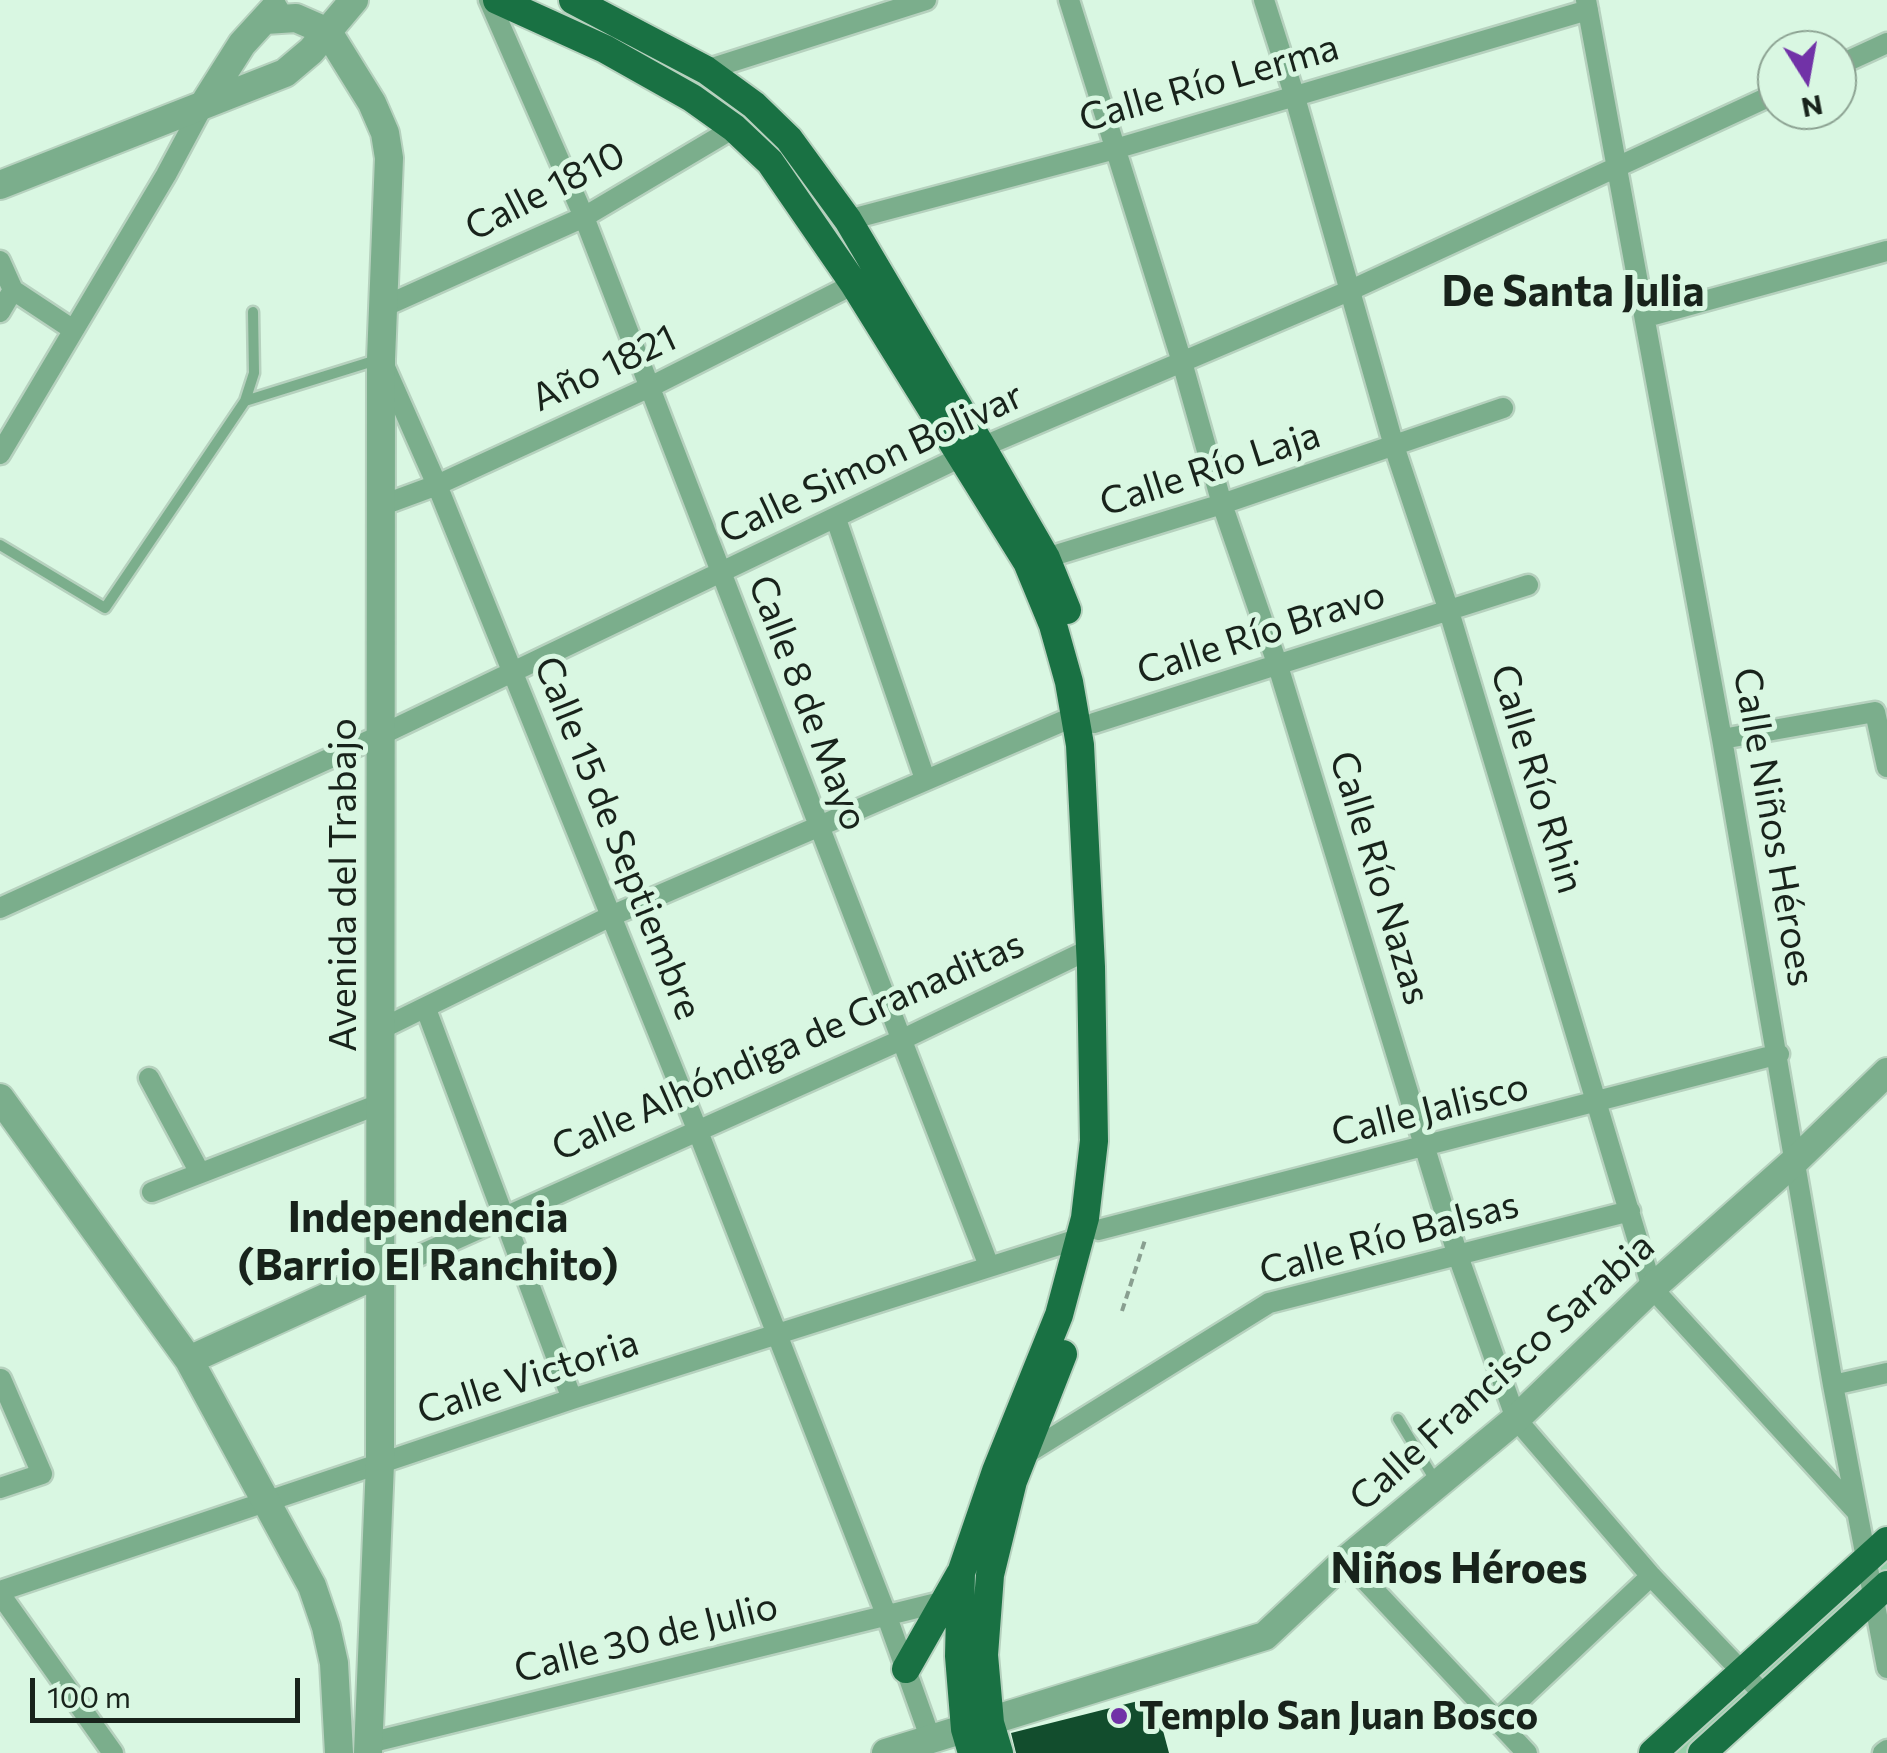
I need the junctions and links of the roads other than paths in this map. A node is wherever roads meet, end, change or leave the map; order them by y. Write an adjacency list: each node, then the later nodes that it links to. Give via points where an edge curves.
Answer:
1 (354, 0): 10 (street)
2 (489, 0): 23 (street, Calle 8 de Mayo)
3 (497, 0): 19 (main road, via 605,49)
4 (574, 0): 14 (main road)
5 (926, 0): 14 (street)
6 (1069, 0): 20 (street, Calle Río Nazas)
7 (1264, 0): 16 (street, Calle Río Rhin)
8 (1587, 5): 16 (street, Calle Río Lerma); 21 (street, Calle Niños Héroes)
9 (273, 10): 10 (street); 12 (street)
10 (328, 32): 15 (street); 30 (street, Avenida del Trabajo, via 385,133 390,188)
11 (1887, 43): 13 (street)
12 (242, 44): 15 (street, via 252,62); 18 (street)
13 (1857, 57)
14 (706, 70): 24 (main road, via 789,139)
15 (285, 73): 18 (street)
16 (1294, 94): 20 (street, Calle Río Lerma); 29 (street, Calle Río Rhin)
17 (1757, 102): 21 (street, Calle Simon Bolivar)
18 (204, 104): 22 (street); 34 (street)
19 (734, 128): 23 (street, Calle 1810); 27 (main road, via 770,162)
20 (1114, 148): 24 (street, Calle Río Lerma); 36 (street, Calle Río Nazas)
21 (1618, 165): 29 (street, Calle Simon Bolivar); 33 (street, Calle Niños Héroes)
22 (0, 185)
23 (584, 217): 30 (street, Calle 1810); 37 (street, Calle 8 de Mayo)
24 (848, 220): 41 (main road)
25 (1887, 252): 33 (street)
26 (0, 261): 28 (street)
27 (854, 284): 37 (street, Año 1821); 41 (main road)
28 (13, 290): 31 (street); 34 (street)
29 (1351, 290): 36 (street, Calle Simon Bolivar); 40 (street, Calle Río Rhin)
30 (383, 307): 35 (street, Avenida del Trabajo)
31 (0, 312)
32 (254, 312): 38 (lane, via 254,373)
33 (1646, 317): 56 (street, Calle Niños Héroes)
34 (72, 329): 42 (street)
35 (381, 359): 38 (lane); 43 (street, Calle 15 de Septiembre); 45 (street, Avenida del Trabajo)
36 (1182, 362): 41 (street, Calle Simon Bolivar); 44 (street, Calle Río Nazas)
37 (650, 387): 43 (street, Año 1821); 49 (street, Calle 8 de Mayo)
38 (245, 401): 47 (lane, via 105,608)
39 (1503, 408): 40 (street, Calle Río Laja)
40 (1394, 446): 44 (street, Calle Río Laja); 51 (street, Calle Río Rhin)
41 (972, 452): 46 (street, Calle Simon Bolivar); 48 (main road); 54 (main road, via 1027,562)
42 (0, 454)
43 (437, 485): 45 (street, Año 1821); 53 (street, Calle 15 de Septiembre)
44 (1222, 504): 48 (street, Calle Río Laja); 52 (street, Calle Río Nazas)
45 (380, 506): 55 (street, Avenida del Trabajo)
46 (836, 519): 49 (street, Calle Simon Bolivar); 58 (street)
47 (0, 545)
48 (1046, 558): 54 (main road, via 1068,614)
49 (720, 573): 53 (street, Calle Simon Bolivar); 59 (street, Calle 8 de Mayo)
50 (1528, 585): 51 (street, Calle Río Bravo)
51 (1448, 608): 52 (street, Calle Río Bravo); 70 (street, Calle Río Rhin)
52 (1278, 666): 54 (street, Calle Río Bravo); 73 (street, Calle Río Nazas)
53 (513, 672): 55 (street, Calle Simon Bolivar); 61 (street, Calle 15 de Septiembre)
54 (1084, 719): 58 (street, Calle Río Bravo); 62 (main road); 79 (main road, via 1109,955 1109,1126)
55 (379, 736): 60 (street, Calle Simon Bolivar); 64 (street, Avenida del Trabajo)
56 (1722, 738): 57 (street, via 1875,712); 66 (street, Calle Niños Héroes)
57 (1887, 767)
58 (925, 779): 59 (street, Calle Río Bravo)
59 (817, 826): 61 (street, Calle Río Bravo); 65 (street, Calle 8 de Mayo)
60 (0, 908)
61 (611, 916): 63 (street, Calle Río Bravo); 72 (street, Calle 15 de Septiembre)
62 (1090, 949): 65 (street, Calle Alhóndiga de Granaditas); 79 (main road)
63 (426, 1010): 64 (street, Calle Río Bravo); 78 (street)
64 (381, 1029): 71 (street, Avenida del Trabajo)
65 (901, 1040): 72 (street, Calle Alhóndiga de Granaditas); 81 (street, Calle 8 de Mayo)
66 (1778, 1054): 70 (street, Calle Jalisco); 74 (street, Calle Niños Héroes)
67 (1887, 1072): 74 (street, Calle Francisco Sarabia)
68 (149, 1078): 75 (street)
69 (0, 1098): 85 (street)
70 (1599, 1103): 73 (street, Calle Jalisco); 77 (street, Calle Río Rhin)
71 (382, 1104): 75 (street); 82 (street, Avenida del Trabajo)
72 (697, 1129): 78 (street, Calle Alhóndiga de Granaditas); 84 (street, Calle 15 de Septiembre)
73 (1426, 1147): 79 (street, Calle Jalisco); 80 (street, Calle Río Nazas)
74 (1796, 1160): 83 (street, Calle Francisco Sarabia); 88 (street, Calle Niños Héroes)
75 (200, 1172): 76 (street)
76 (152, 1192)
77 (1630, 1211): 80 (street, Calle Río Balsas); 83 (street, Calle Río Rhin)
78 (501, 1216): 82 (street, Calle Alhóndiga de Granaditas); 89 (street)
79 (1090, 1234): 81 (street, Calle Victoria); 92 (main road, via 1077,1316); 100 (main road)
80 (1457, 1253): 90 (street, Calle Río Nazas); 92 (street, Calle Río Balsas, via 1270,1303)
81 (989, 1266): 84 (street, Calle Victoria)
82 (380, 1273): 85 (street, Calle Alhóndiga de Granaditas); 93 (street, Avenida del Trabajo)
83 (1652, 1288): 90 (street, Calle Francisco Sarabia); 97 (street, Calle Río Rhin)
84 (778, 1334): 89 (street, Calle Victoria); 105 (street, Calle 15 de Septiembre)
85 (189, 1360): 96 (street)
86 (1887, 1373): 88 (street)
87 (1, 1379): 95 (street, via 42,1474)
88 (1833, 1385): 97 (street, Calle Niños Héroes)
89 (572, 1399): 93 (street, Calle Victoria)
90 (1516, 1419): 94 (street, Calle Francisco Sarabia); 101 (street, Calle Río Nazas)
91 (1398, 1420): 94 (lane)
92 (1026, 1454): 111 (main road, via 990,1575)
93 (380, 1463): 96 (street, Calle Victoria); 113 (street, Avenida del Trabajo)
94 (1439, 1485): 99 (street, Calle Francisco Sarabia)
95 (0, 1488)
96 (266, 1501): 103 (street, Calle Victoria); 115 (street, via 326,1626)
97 (1858, 1513): 98 (street, Calle Niños Héroes)
98 (1878, 1549): 102 (street, Calle Niños Héroes); 108 (main road)
99 (1346, 1560): 110 (street); 111 (street, Calle Francisco Sarabia, via 1265,1636)
100 (960, 1572): 104 (main road); 111 (main road, via 958,1656)
101 (1650, 1576): 108 (street, Calle Río Nazas); 110 (street)
102 (1881, 1590): 106 (street, Calle Niños Héroes); 109 (main road)
103 (0, 1592): 114 (street)
104 (941, 1602): 105 (street, Calle 30 de Julio); 107 (main road)
105 (886, 1614): 107 (street, Calle 15 de Septiembre); 113 (street, Calle 30 de Julio)
106 (1887, 1668)
107 (906, 1670): 112 (street, Calle 15 de Septiembre)
108 (1742, 1672): 109 (street, Calle Río Nazas); 119 (main road)
109 (1765, 1696): 120 (main road)
110 (1496, 1721): 118 (street)
111 (975, 1735): 112 (street, Calle Francisco Sarabia); 117 (main road)
112 (930, 1740): 116 (street, Calle Francisco Sarabia)
113 (368, 1748)
114 (112, 1753)
115 (339, 1753)
116 (886, 1753)
117 (999, 1753)
118 (1527, 1753)
119 (1653, 1753)
120 (1702, 1753)

